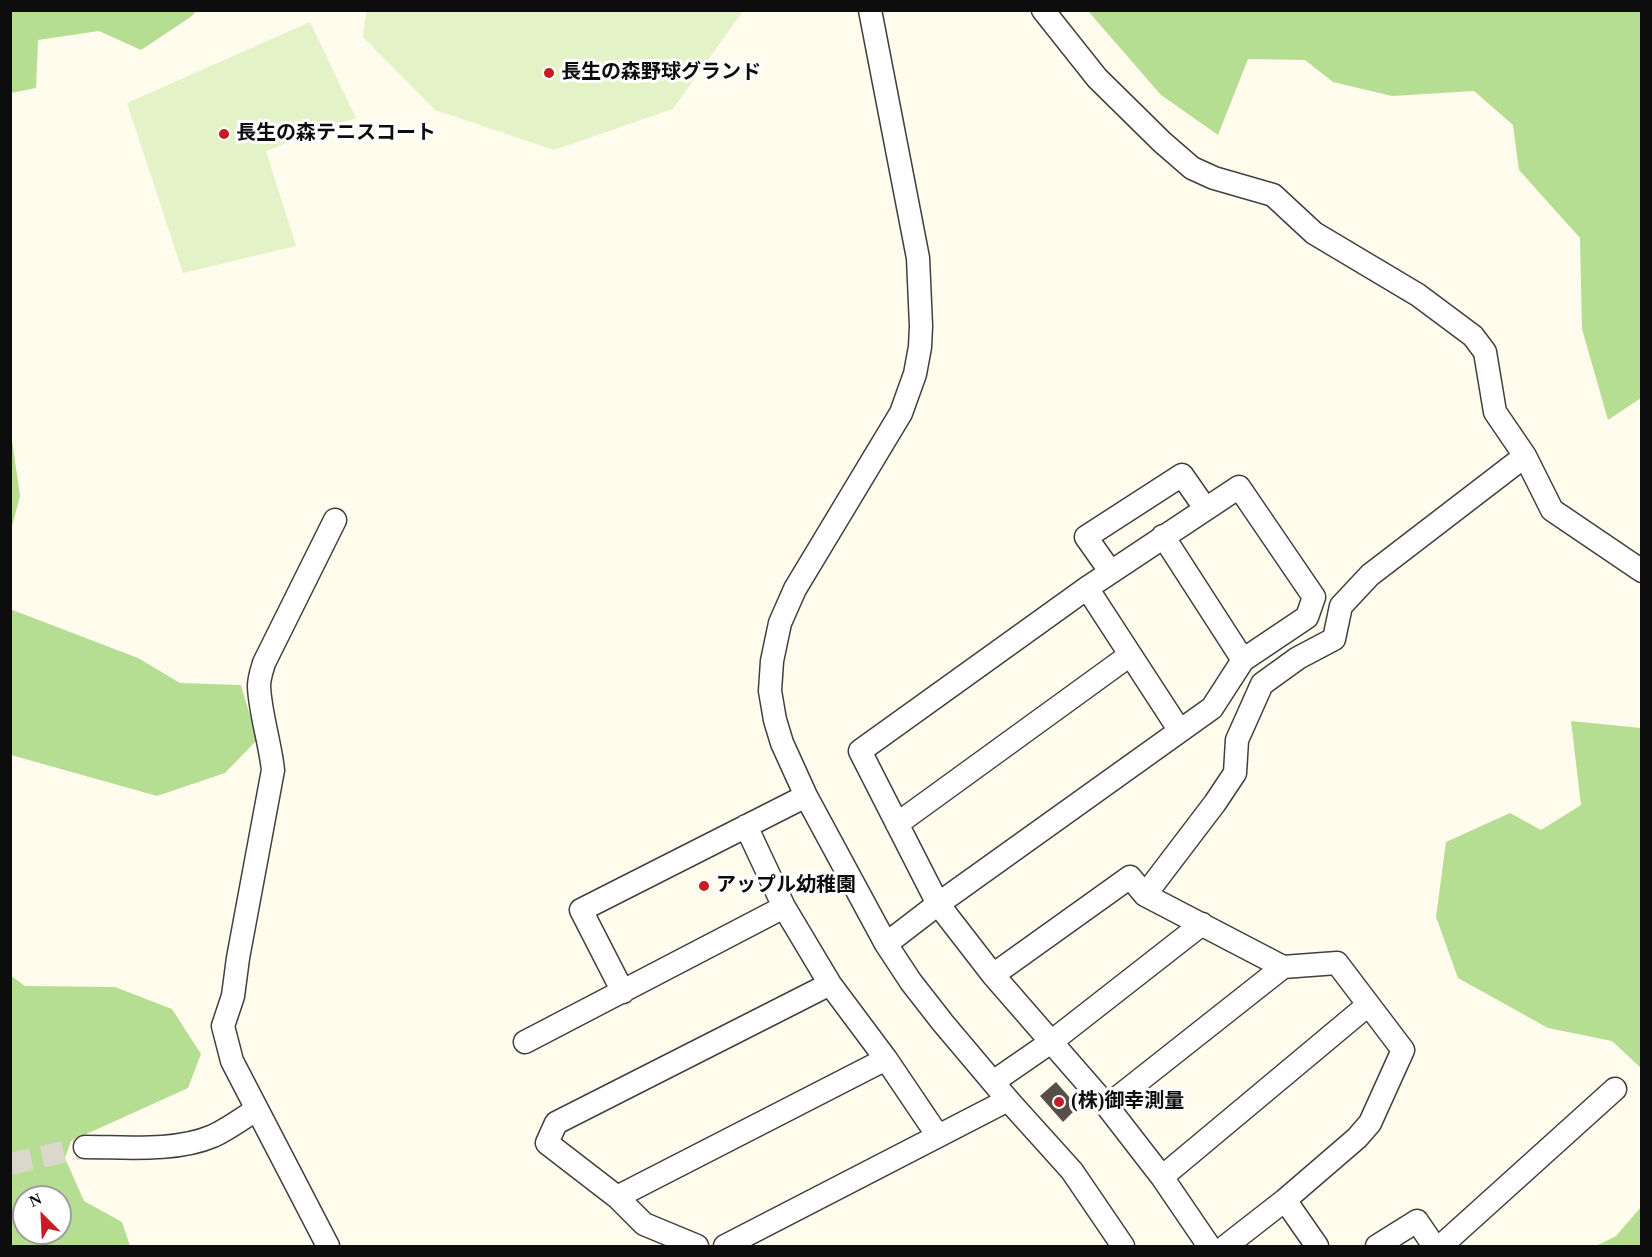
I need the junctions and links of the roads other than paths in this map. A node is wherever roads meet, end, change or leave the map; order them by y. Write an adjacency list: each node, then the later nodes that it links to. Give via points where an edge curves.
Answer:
1 (870, 10): 13 (street, via 918,258 920,347 901,413 795,589 780,623 770,691 782,742)
2 (1043, 10): 3 (street, via 1097,78 1192,168 1273,195 1314,233 1418,295 1473,336 1485,352 1495,412)
3 (1525, 456): 7 (street, via 1552,510); 16 (street, via 1370,575 1341,606 1334,639 1262,684 1237,740 1235,773)
4 (1205, 508): 6 (street); 8 (street, via 1182,475 1086,537); 11 (street, via 1239,487 1314,597 1307,617)
5 (336, 520): 33 (street, via 264,663 259,684 273,770 224,1026 232,1061)
6 (1163, 536): 8 (street); 11 (street)
7 (1641, 571)
8 (1110, 572): 9 (street)
9 (1086, 588): 10 (street); 14 (street, via 860,751)
10 (1130, 655): 12 (street); 14 (street)
11 (1243, 660): 12 (street, via 1212,708)
12 (1180, 731): 17 (street)
13 (807, 796): 15 (street); 20 (street)
14 (897, 824): 17 (street)
15 (746, 826): 18 (street); 24 (street, via 581,910)
16 (1145, 895): 19 (street); 22 (street, via 1130,877)
17 (938, 904): 20 (street); 22 (street)
18 (784, 907): 23 (street); 24 (street)
19 (1202, 924): 21 (street); 27 (street)
20 (886, 944): 29 (street, via 911,982)
21 (1283, 967): 25 (street, via 1337,963); 32 (street)
22 (993, 975): 27 (street)
23 (830, 984): 28 (street); 37 (street, via 555,1123 547,1143)
24 (623, 992): 26 (street)
25 (1368, 1005): 36 (street); 38 (street, via 1403,1050 1370,1123)
26 (525, 1042)
27 (1051, 1042): 29 (street); 32 (street)
28 (886, 1059): 34 (street); 37 (street)
29 (993, 1082): 31 (street)
30 (1615, 1089): 48 (street)
31 (1008, 1100): 34 (street); 42 (street, via 1072,1171)
32 (1107, 1106): 36 (street)
33 (257, 1109): 35 (street, via 194,1143); 39 (street)
34 (938, 1136): 41 (street)
35 (84, 1147)
36 (1162, 1177): 43 (street)
37 (616, 1197): 40 (street, via 644,1224)
38 (1285, 1200): 44 (street); 45 (street)
39 (328, 1246)
40 (697, 1246)
41 (725, 1246)
42 (1123, 1246)
43 (1209, 1246)
44 (1226, 1246)
45 (1317, 1246)
46 (1377, 1246): 47 (street, via 1417,1221)
47 (1434, 1246)
48 (1441, 1246)

